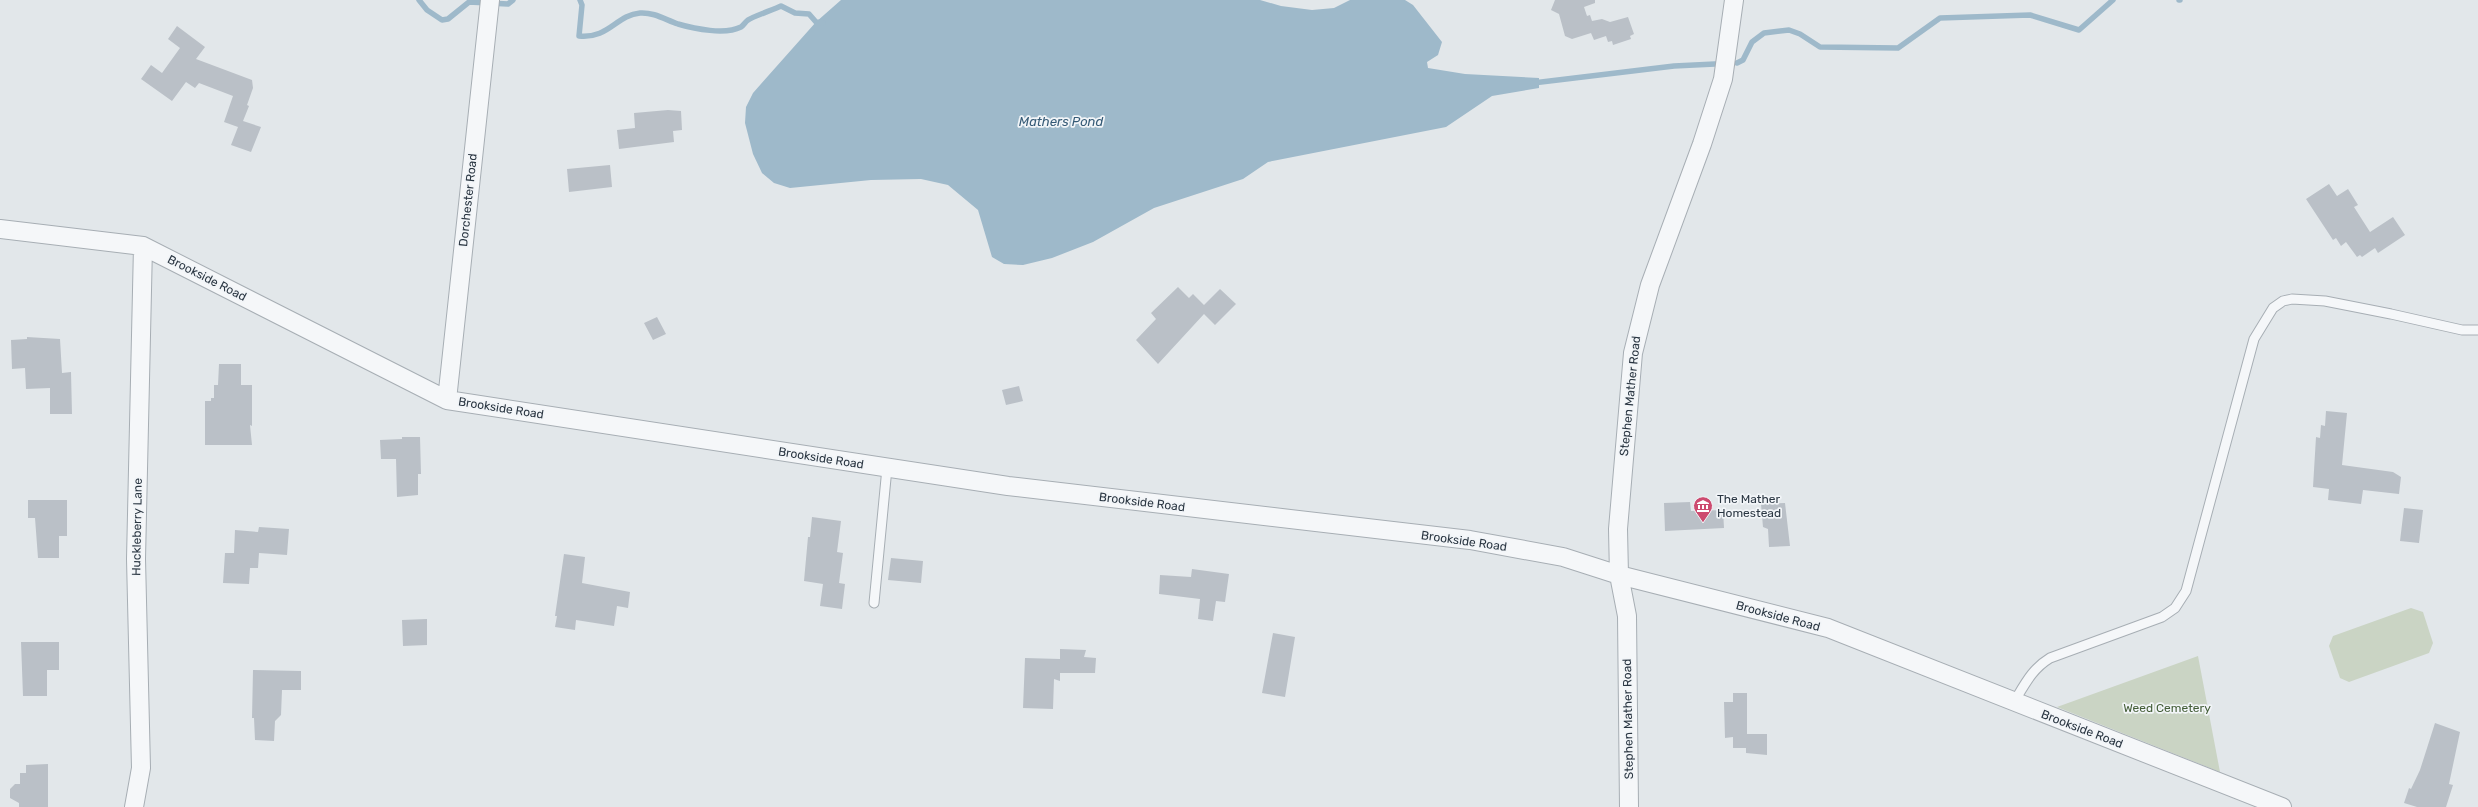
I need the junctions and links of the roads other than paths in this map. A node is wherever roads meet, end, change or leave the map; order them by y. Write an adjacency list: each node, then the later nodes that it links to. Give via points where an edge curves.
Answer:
1 (1734, 0): 8 (street, Stephen Mather Road, via 1728,54 1716,104 1650,285 1636,336 1618,529)
2 (489, 7): 6 (street, Dorchester Road)
3 (0, 229): 4 (street, Brookside Road)
4 (142, 246): 6 (street, Brookside Road); 11 (street, Huckleberry Lane, via 136,559 142,768)
5 (2478, 330): 10 (lane, via 2462,330 2308,298 2283,301 2273,308 2254,339 2186,591 2175,608 2162,617 2041,663 2025,682)
6 (446, 400): 7 (street, Brookside Road)
7 (887, 468): 8 (street, Brookside Road, via 1015,487 1470,540 1563,557); 9 (lane)
8 (1619, 575): 10 (street, Brookside Road, via 1828,628); 12 (street, Stephen Mather Road, via 1626,616)
9 (874, 603)
10 (2014, 702): 13 (street, Brookside Road)
11 (134, 807)
12 (1629, 807)
13 (2282, 807)

